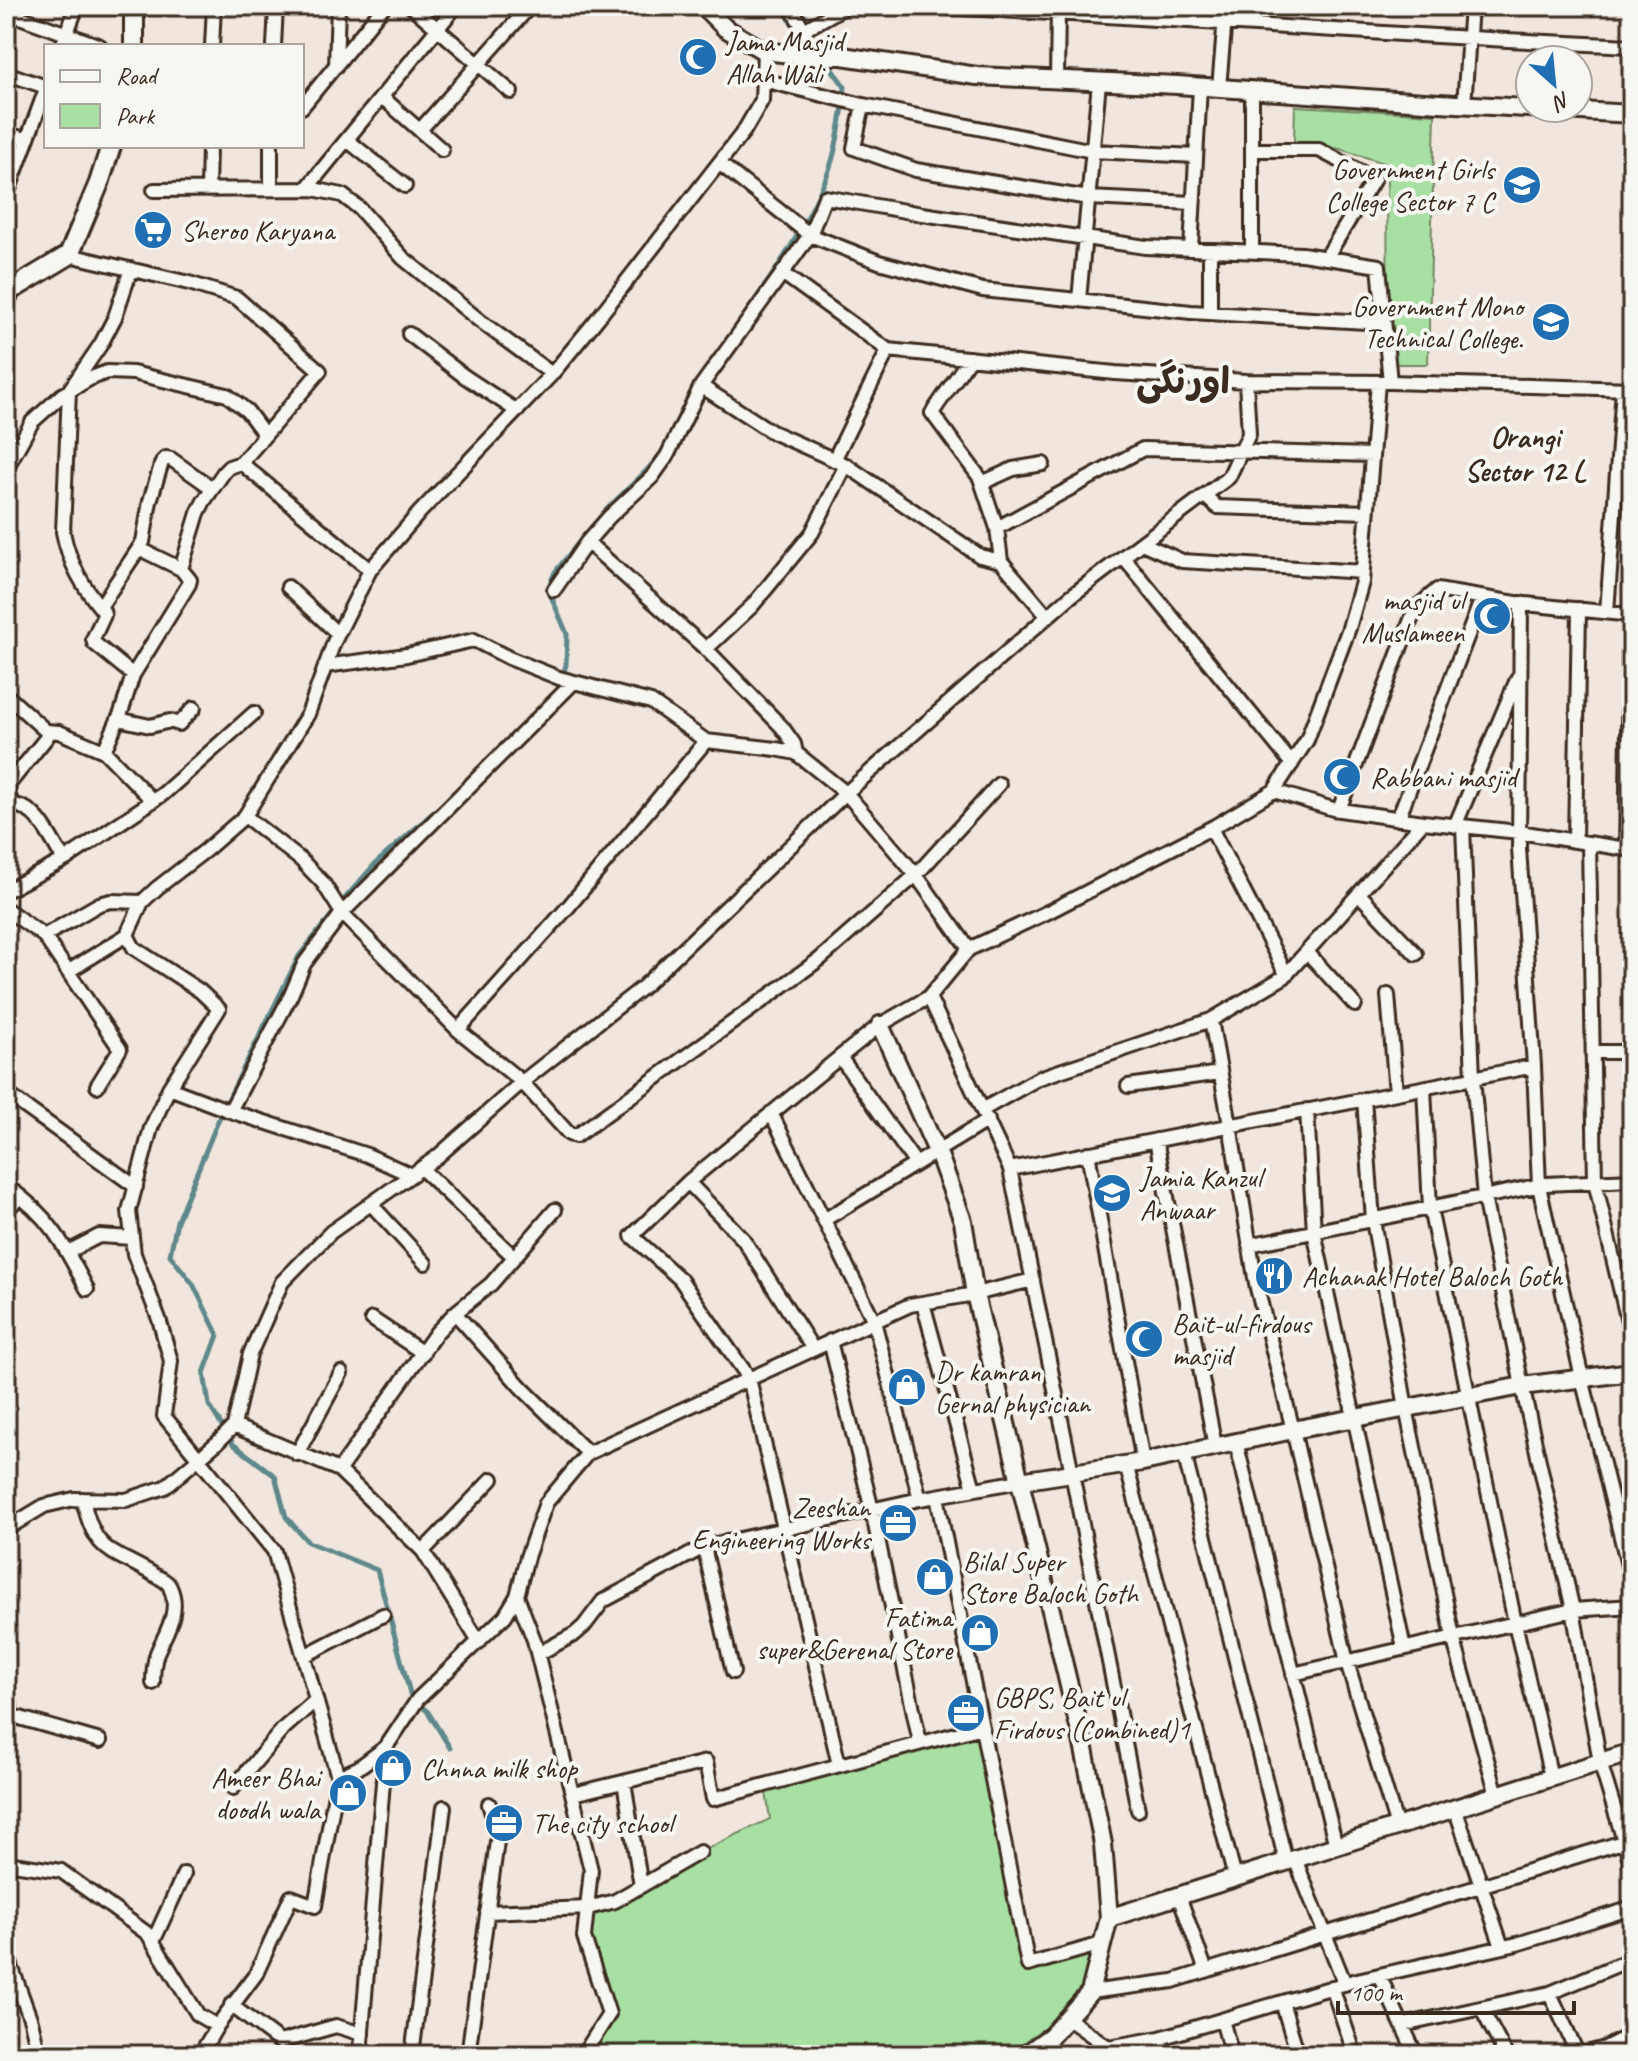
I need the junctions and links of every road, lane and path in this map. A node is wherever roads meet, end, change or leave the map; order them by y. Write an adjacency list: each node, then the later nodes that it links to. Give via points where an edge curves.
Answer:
1 (77, 6): 21 (street)
2 (134, 6): 23 (main road)
3 (214, 6): 24 (street)
4 (276, 6): 25 (street)
5 (338, 6): 29 (street)
6 (384, 6): 29 (street)
7 (411, 6): 19 (street)
8 (456, 6): 19 (street)
9 (530, 6): 28 (street)
10 (703, 6): 27 (street, via 725,28)
11 (790, 6): 12 (street, via 804,30)
12 (846, 6)
13 (921, 6): 16 (street)
14 (1226, 6): 18 (street)
15 (1471, 6): 20 (street)
16 (1058, 9): 18 (street); 32 (street)
17 (6, 12): 21 (street)
18 (1224, 23): 20 (street); 36 (street)
19 (438, 29): 28 (street); 40 (street)
20 (1469, 39): 26 (street); 43 (street)
21 (64, 40): 22 (street)
22 (88, 44)
23 (134, 44)
24 (212, 44)
25 (274, 44)
26 (1632, 46)
27 (764, 51): 31 (street); 32 (street)
28 (479, 64): 38 (street); 45 (street)
29 (336, 66): 42 (street)
30 (6, 73): 34 (street)
31 (763, 80): 41 (street); 56 (street, via 762,100)
32 (1057, 80): 33 (street)
33 (1099, 82): 35 (street); 54 (street)
34 (44, 87)
35 (1200, 87): 36 (street); 55 (street)
36 (1219, 88): 37 (street)
37 (1252, 91): 43 (street); 53 (street)
38 (511, 92)
39 (44, 93): 47 (street)
40 (382, 97): 45 (street); 48 (street)
41 (858, 104): 54 (street); 63 (street, via 854,148 916,170)
42 (304, 105)
43 (1464, 105): 44 (street)
44 (1632, 114)
45 (420, 130): 52 (street)
46 (6, 133): 47 (street)
47 (27, 140): 62 (street)
48 (347, 140): 57 (street); 58 (street)
49 (110, 148): 70 (main road)
50 (209, 148): 61 (street)
51 (271, 148): 59 (street)
52 (442, 150)
53 (1252, 150): 69 (street); 71 (street, via 1319,150 1374,179)
54 (1093, 151): 55 (street); 63 (street)
55 (1196, 156): 64 (street)
56 (719, 163): 65 (street); 82 (street)
57 (405, 186)
58 (307, 188): 59 (street); 82 (street, via 342,195 403,258)
59 (271, 189): 61 (street)
60 (154, 190): 61 (street)
61 (208, 190)
62 (6, 197)
63 (1089, 198): 64 (street); 66 (street)
64 (1193, 203): 67 (street)
65 (805, 231): 66 (street, via 825,197); 73 (street); 75 (street, via 879,262 983,290)
66 (1085, 238): 67 (street); 75 (street)
67 (1191, 249): 68 (street)
68 (1210, 250): 69 (street); 77 (street)
69 (1252, 252): 71 (street)
70 (69, 255): 72 (street); 74 (main road)
71 (1326, 258): 78 (street, via 1379,266)
72 (131, 269): 87 (street, via 115,317); 89 (street, via 237,298 320,371)
73 (782, 273): 80 (street); 85 (street)
74 (11, 287): 76 (street)
75 (1079, 300): 77 (street)
76 (6, 304)
77 (1210, 313): 78 (street)
78 (1384, 323): 84 (street)
79 (409, 334): 88 (street)
80 (888, 350): 81 (street); 92 (street)
81 (970, 358): 83 (street); 96 (street, via 932,413)
82 (552, 374): 88 (street)
83 (1246, 381): 84 (street); 90 (street, via 1249,434)
84 (1384, 382): 86 (street); 91 (street)
85 (701, 386): 92 (street, via 772,432); 101 (street, via 652,477)
86 (1627, 389): 115 (street)
87 (69, 391): 89 (street, via 107,372 173,381 227,395); 95 (street, via 32,422); 113 (street, via 63,532 80,580)
88 (517, 411): 107 (street)
89 (265, 435): 93 (street)
90 (1242, 451): 91 (street); 98 (street, via 1229,477); 100 (street, via 1143,449)
91 (1372, 455): 99 (street)
92 (840, 462): 105 (street, via 980,556); 119 (street, via 812,533 752,606)
93 (241, 463): 97 (street, via 229,467); 107 (street)
94 (1043, 464): 96 (street, via 1013,469)
95 (6, 469)
96 (982, 483): 100 (street)
97 (212, 488): 103 (street, via 166,458); 106 (street, via 198,513)
98 (1205, 496): 99 (street, via 1217,507); 102 (street)
99 (1367, 512): 108 (street)
100 (997, 528): 105 (street)
101 (587, 542): 110 (street); 119 (street)
102 (1142, 543): 104 (street); 108 (street, via 1182,561)
103 (140, 549): 106 (street); 113 (street)
104 (1123, 557): 117 (street); 132 (street)
105 (1001, 561): 117 (street)
106 (181, 569): 122 (street, via 189,584)
107 (370, 570): 118 (street)
108 (1363, 572): 132 (street, via 1349,628 1307,740)
109 (288, 587): 118 (street)
110 (554, 590)
111 (1482, 598): 112 (street); 138 (street, via 1437,590 1415,609); 140 (street)
112 (1521, 603): 114 (street); 121 (street)
113 (100, 607): 122 (street, via 104,615 94,643)
114 (1579, 609): 115 (street); 145 (street)
115 (1607, 612): 116 (street)
116 (1631, 614): 147 (street)
117 (1048, 617): 135 (street)
118 (338, 634): 120 (street)
119 (706, 649): 131 (street, via 782,727)
120 (325, 666): 123 (street, via 474,640); 139 (street, via 308,714)
121 (1521, 670): 142 (street); 144 (street)
122 (133, 675): 127 (street)
123 (567, 681): 129 (street, via 651,702); 153 (street)
124 (6, 695): 128 (street)
125 (194, 708): 127 (street, via 179,724 150,726)
126 (254, 713): 136 (street)
127 (118, 719): 130 (street)
128 (46, 731): 130 (street); 137 (street, via 47,737 9,784)
129 (706, 741): 131 (street); 167 (street)
130 (104, 751): 136 (street)
131 (796, 753): 135 (street)
132 (1292, 764): 134 (street)
133 (999, 784): 149 (street)
134 (1274, 791): 138 (street); 143 (street)
135 (846, 793): 149 (street); 174 (street, via 643,987)
136 (153, 801): 148 (street)
137 (9, 807): 148 (street, via 29,809)
138 (1339, 810): 140 (street)
139 (245, 816): 152 (street); 153 (street, via 301,860)
140 (1398, 819): 141 (street)
141 (1423, 822): 142 (street); 151 (street)
142 (1459, 826): 144 (street); 173 (street)
143 (1211, 828): 157 (street); 161 (street)
144 (1519, 832): 145 (street); 171 (street)
145 (1575, 841): 146 (street)
146 (1589, 843): 147 (street); 168 (street)
147 (1629, 849)
148 (64, 860): 150 (street)
149 (916, 875): 157 (street); 174 (street, via 820,959 576,1136)
150 (6, 891)
151 (1359, 894): 158 (street); 159 (street)
152 (142, 902): 155 (street); 156 (street, via 99,904)
153 (339, 908): 167 (street); 182 (street)
154 (6, 909): 156 (street)
155 (127, 935): 160 (street); 177 (street, via 134,948 219,1009)
156 (44, 936): 160 (street)
157 (969, 949): 163 (street)
158 (1307, 952): 161 (street); 164 (street)
159 (1416, 954)
160 (69, 971): 175 (street, via 120,1049)
161 (1286, 974): 165 (street)
162 (1388, 995): 180 (street)
163 (929, 997): 166 (street); 185 (street)
164 (1355, 1005)
165 (1211, 1020): 172 (street); 185 (street, via 1039,1078)
166 (880, 1025): 170 (street); 188 (street)
167 (458, 1030): 174 (street)
168 (1593, 1052): 169 (street); 195 (street)
169 (1632, 1052)
170 (840, 1057): 184 (street); 190 (street)
171 (1534, 1066): 173 (street); 197 (street)
172 (1220, 1073): 176 (street); 186 (street)
173 (1473, 1078): 178 (street); 200 (street)
174 (522, 1082): 192 (street)
175 (97, 1086)
176 (1128, 1086)
177 (169, 1088): 182 (street); 198 (street, via 151,1128)
178 (1424, 1088): 180 (street); 202 (street)
179 (6, 1093): 198 (street)
180 (1396, 1093): 181 (street)
181 (1364, 1099): 183 (street); 206 (street)
182 (225, 1109): 192 (street)
183 (1307, 1110): 186 (street); 207 (street)
184 (771, 1113): 194 (street); 205 (street)
185 (985, 1115): 188 (street); 191 (street)
186 (1230, 1125): 187 (street); 209 (street)
187 (1156, 1140): 189 (street); 235 (street)
188 (937, 1151): 190 (street); 215 (street, via 963,1221)
189 (1088, 1153): 191 (street); 240 (street)
190 (916, 1164): 205 (street)
191 (1010, 1169): 213 (street)
192 (416, 1172): 201 (street); 211 (street)
193 (1632, 1180): 195 (street)
194 (688, 1182): 222 (street, via 743,1239); 226 (street, via 632,1236 680,1279)
195 (1595, 1182): 197 (street); 220 (street)
196 (6, 1186): 199 (street)
197 (1539, 1186): 200 (street); 227 (street)
198 (136, 1187): 208 (street, via 129,1211)
199 (21, 1197): 203 (street); 210 (street, via 48,1222)
200 (1484, 1197): 202 (street); 228 (street)
201 (371, 1204): 212 (street); 232 (street, via 331,1232 282,1282 250,1354)
202 (1430, 1208): 206 (street); 229 (street)
203 (6, 1209)
204 (555, 1210): 211 (street)
205 (824, 1220): 219 (street)
206 (1373, 1220): 207 (street); 230 (street)
207 (1314, 1232): 209 (street); 231 (street)
208 (132, 1238): 210 (street, via 99,1236); 239 (street, via 171,1361 164,1416)
209 (1249, 1245): 233 (street)
210 (68, 1252): 214 (street)
211 (514, 1257): 217 (street)
212 (425, 1263)
213 (1033, 1280): 215 (street); 242 (street)
214 (87, 1289)
215 (975, 1294): 216 (street); 244 (street)
216 (923, 1303): 219 (street); 245 (street)
217 (455, 1313): 223 (street); 236 (street)
218 (372, 1319): 223 (street)
219 (874, 1321): 221 (street); 248 (street)
220 (1632, 1339)
221 (830, 1341): 222 (street); 249 (street)
222 (813, 1349): 226 (street)
223 (423, 1353): 241 (street)
224 (1632, 1372): 227 (street)
225 (341, 1373): 238 (street)
226 (749, 1378): 236 (street); 251 (street)
227 (1582, 1378): 228 (street); 254 (street)
228 (1522, 1386): 229 (street); 257 (street)
229 (1470, 1396): 230 (street); 259 (street)
230 (1406, 1408): 231 (street); 260 (street)
231 (1354, 1418): 233 (street); 262 (street)
232 (232, 1428): 238 (street); 239 (street)
233 (1293, 1430): 234 (street); 265 (street)
234 (1236, 1442): 235 (street); 267 (street)
235 (1215, 1446): 237 (street)
236 (588, 1453): 255 (street, via 546,1503)
237 (1184, 1453): 240 (street); 294 (street)
238 (297, 1454): 241 (street)
239 (200, 1459): 247 (street, via 165,1487 126,1500); 264 (street, via 274,1551)
240 (1135, 1463): 242 (street); 298 (street)
241 (339, 1470): 253 (street)
242 (1072, 1473): 244 (street); 289 (street)
243 (492, 1479): 253 (street)
244 (1020, 1481): 245 (street); 305 (street, via 1083,1744 1103,1844)
245 (974, 1489): 246 (street)
246 (937, 1496): 248 (street); 272 (street)
247 (83, 1499): 250 (street, via 44,1506); 269 (street, via 90,1529 104,1547 170,1588 172,1622 157,1654)
248 (920, 1499): 249 (street)
249 (872, 1510): 251 (street); 275 (street)
250 (6, 1529)
251 (783, 1529): 252 (street); 279 (street)
252 (704, 1547): 263 (street, via 603,1601 575,1634); 266 (street)
253 (423, 1551): 261 (street)
254 (1632, 1582)
255 (517, 1596): 261 (street); 263 (street)
256 (1632, 1606): 257 (street)
257 (1573, 1610): 259 (street); 278 (street)
258 (383, 1615): 264 (street)
259 (1515, 1623): 260 (street); 281 (street)
260 (1453, 1637): 262 (street); 285 (street)
261 (479, 1642): 276 (street, via 416,1703)
262 (1404, 1648): 265 (street)
263 (538, 1654): 284 (street)
264 (304, 1656): 270 (street)
265 (1347, 1662): 267 (street); 290 (street)
266 (733, 1672)
267 (1293, 1674): 292 (street)
268 (6, 1680): 271 (street)
269 (153, 1683)
270 (316, 1700): 280 (street); 283 (street, via 284,1728)
271 (8, 1714): 273 (street); 274 (street)
272 (982, 1727): 275 (street); 308 (street, via 1028,1965)
273 (6, 1728)
274 (100, 1741)
275 (920, 1743): 279 (street)
276 (386, 1747): 280 (street); 324 (street)
277 (1632, 1752): 278 (street)
278 (1600, 1762): 281 (street); 291 (street)
279 (839, 1765): 282 (street, via 713,1799 706,1762)
280 (338, 1777): 318 (street, via 315,1906 291,1897 256,1974)
281 (1551, 1777): 285 (street)
282 (624, 1782): 284 (street); 300 (street)
283 (233, 1788)
284 (573, 1794): 302 (street, via 591,1870)
285 (1497, 1795): 288 (street)
286 (489, 1804): 304 (street, via 498,1834)
287 (444, 1807): 332 (street)
288 (1455, 1808): 290 (street); 299 (street)
289 (1138, 1810)
290 (1397, 1827): 292 (street)
291 (1628, 1840): 296 (street); 299 (street)
292 (1336, 1846): 294 (street)
293 (700, 1852): 300 (street)
294 (1290, 1861): 298 (street); 306 (street)
295 (6, 1863): 307 (street, via 61,1871)
296 (1632, 1867)
297 (184, 1874): 307 (street)
298 (1235, 1878): 301 (street)
299 (1481, 1885): 306 (street); 309 (street)
300 (641, 1886): 302 (street)
301 (1179, 1896): 305 (street); 312 (street)
302 (588, 1908): 304 (street); 334 (street, via 584,1937 609,2014)
303 (1632, 1908): 309 (street)
304 (487, 1912): 333 (street)
305 (1109, 1918): 308 (street)
306 (1325, 1934): 312 (street); 314 (street)
307 (153, 1942): 323 (street, via 198,2015)
308 (1102, 1944): 315 (street)
309 (1502, 1947): 313 (street)
310 (6, 1952): 329 (street)
311 (1622, 1963): 316 (street)
312 (1206, 1971): 315 (street)
313 (1379, 1975): 314 (street); 322 (street)
314 (1338, 1986): 317 (street); 339 (street)
315 (1090, 1992): 320 (street)
316 (1550, 1993): 319 (street); 342 (street)
317 (1282, 2002): 321 (street); 338 (street)
318 (231, 2005): 323 (street); 324 (street, via 280,2042 336,2026)
319 (1481, 2008): 322 (street); 341 (street)
320 (1067, 2018): 327 (street); 335 (street)
321 (1222, 2020): 326 (street); 337 (street)
322 (1403, 2025): 340 (street)
323 (217, 2026): 330 (street)
324 (362, 2034): 331 (street)
325 (1632, 2034): 328 (street)
326 (1160, 2038): 327 (street); 336 (street)
327 (1109, 2051)
328 (1606, 2051): 342 (street)
329 (39, 2055)
330 (200, 2055)
331 (360, 2055)
332 (412, 2055)
333 (468, 2055)
334 (583, 2055)
335 (1025, 2055)
336 (1164, 2055)
337 (1232, 2055)
338 (1298, 2055)
339 (1355, 2055)
340 (1416, 2055)
341 (1506, 2055)
342 (1580, 2055)

